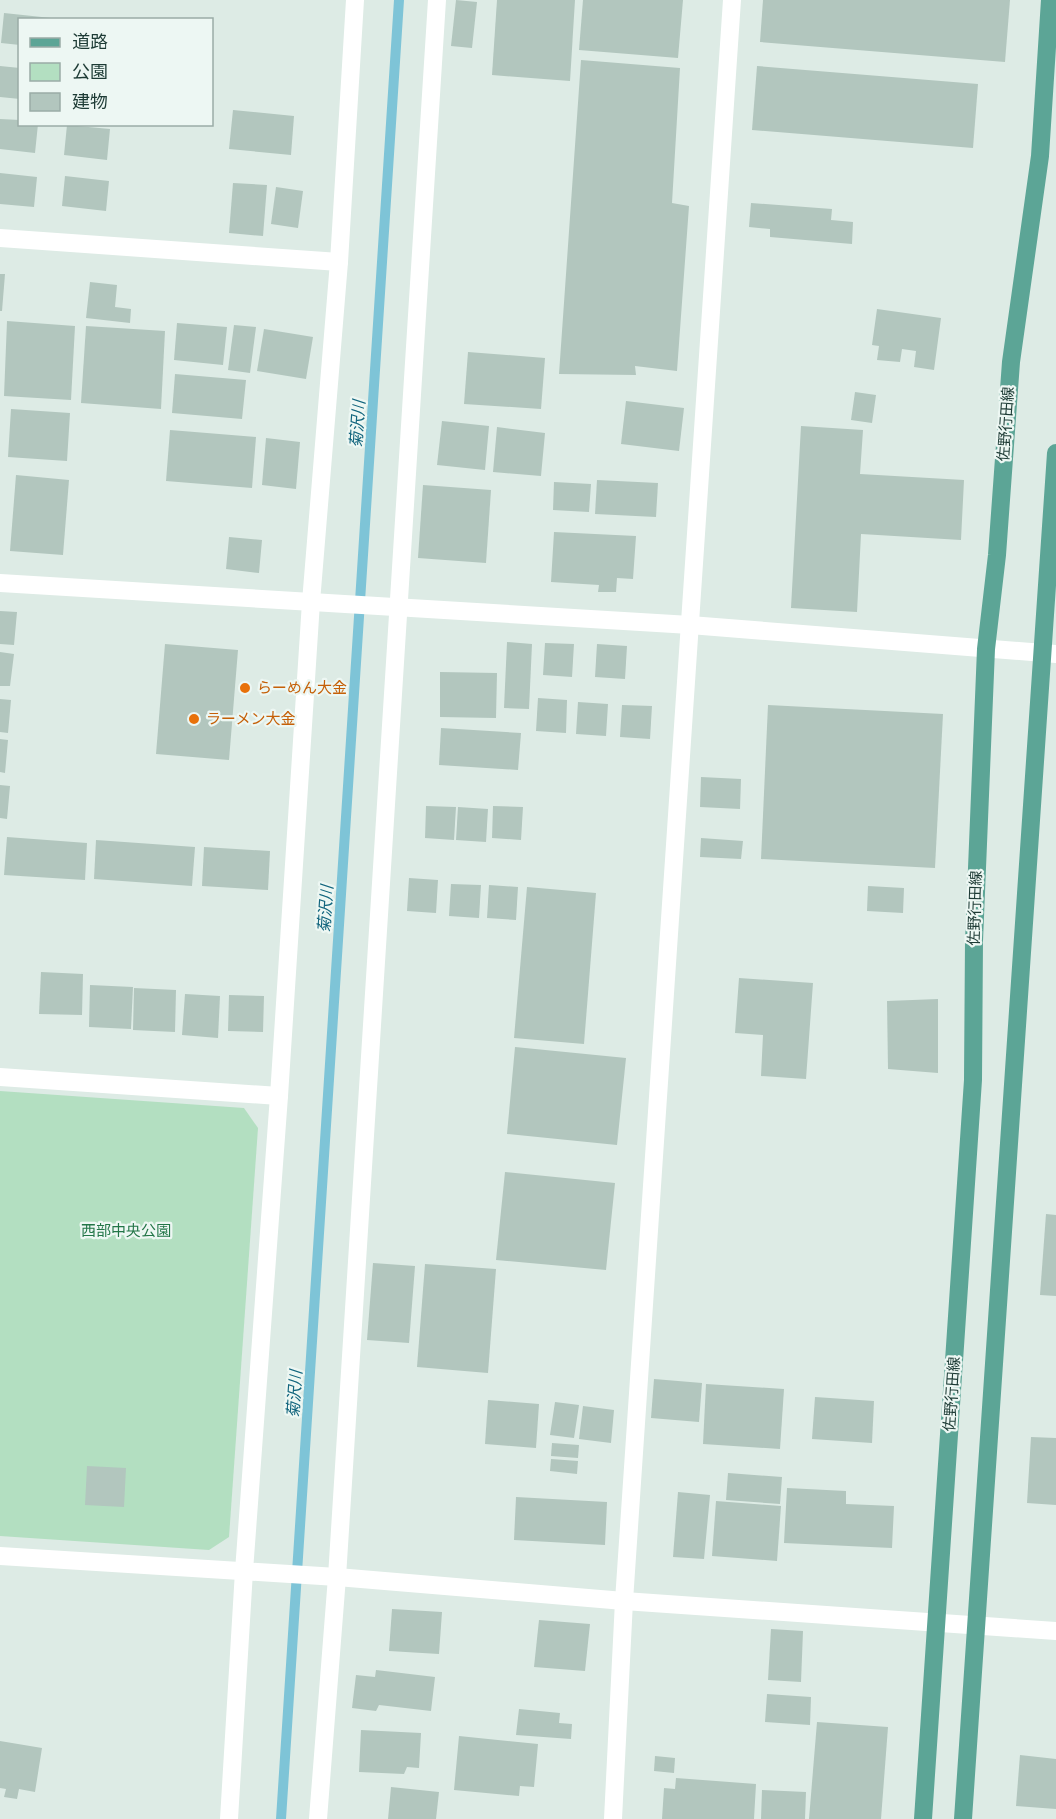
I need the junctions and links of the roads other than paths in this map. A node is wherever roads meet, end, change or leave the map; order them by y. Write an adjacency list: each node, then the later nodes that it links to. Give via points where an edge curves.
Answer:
1 (355, 0): 6 (street)
2 (437, 0): 10 (street)
3 (732, 0): 11 (street)
4 (1050, 0): 12 (main road, 佐野行田線, via 1040,156 1011,362)
5 (0, 238): 6 (street)
6 (339, 262): 9 (street)
7 (1056, 453): 13 (main road)
8 (0, 583): 9 (street)
9 (311, 602): 10 (street); 15 (street)
10 (400, 608): 11 (street); 18 (street)
11 (690, 625): 12 (street); 19 (street)
12 (986, 649): 13 (street); 20 (main road, 佐野行田線, via 974,941 973,1080)
13 (1050, 654): 21 (main road)
14 (0, 1077): 15 (street)
15 (279, 1096): 17 (street)
16 (0, 1556): 17 (street)
17 (244, 1571): 18 (street); 23 (street)
18 (337, 1577): 19 (street); 24 (street)
19 (624, 1601): 20 (street); 25 (street)
20 (935, 1623): 21 (street); 26 (main road, 佐野行田線)
21 (976, 1627): 22 (street); 27 (main road)
22 (1056, 1631)
23 (229, 1819)
24 (318, 1819)
25 (613, 1819)
26 (923, 1819)
27 (963, 1819)

